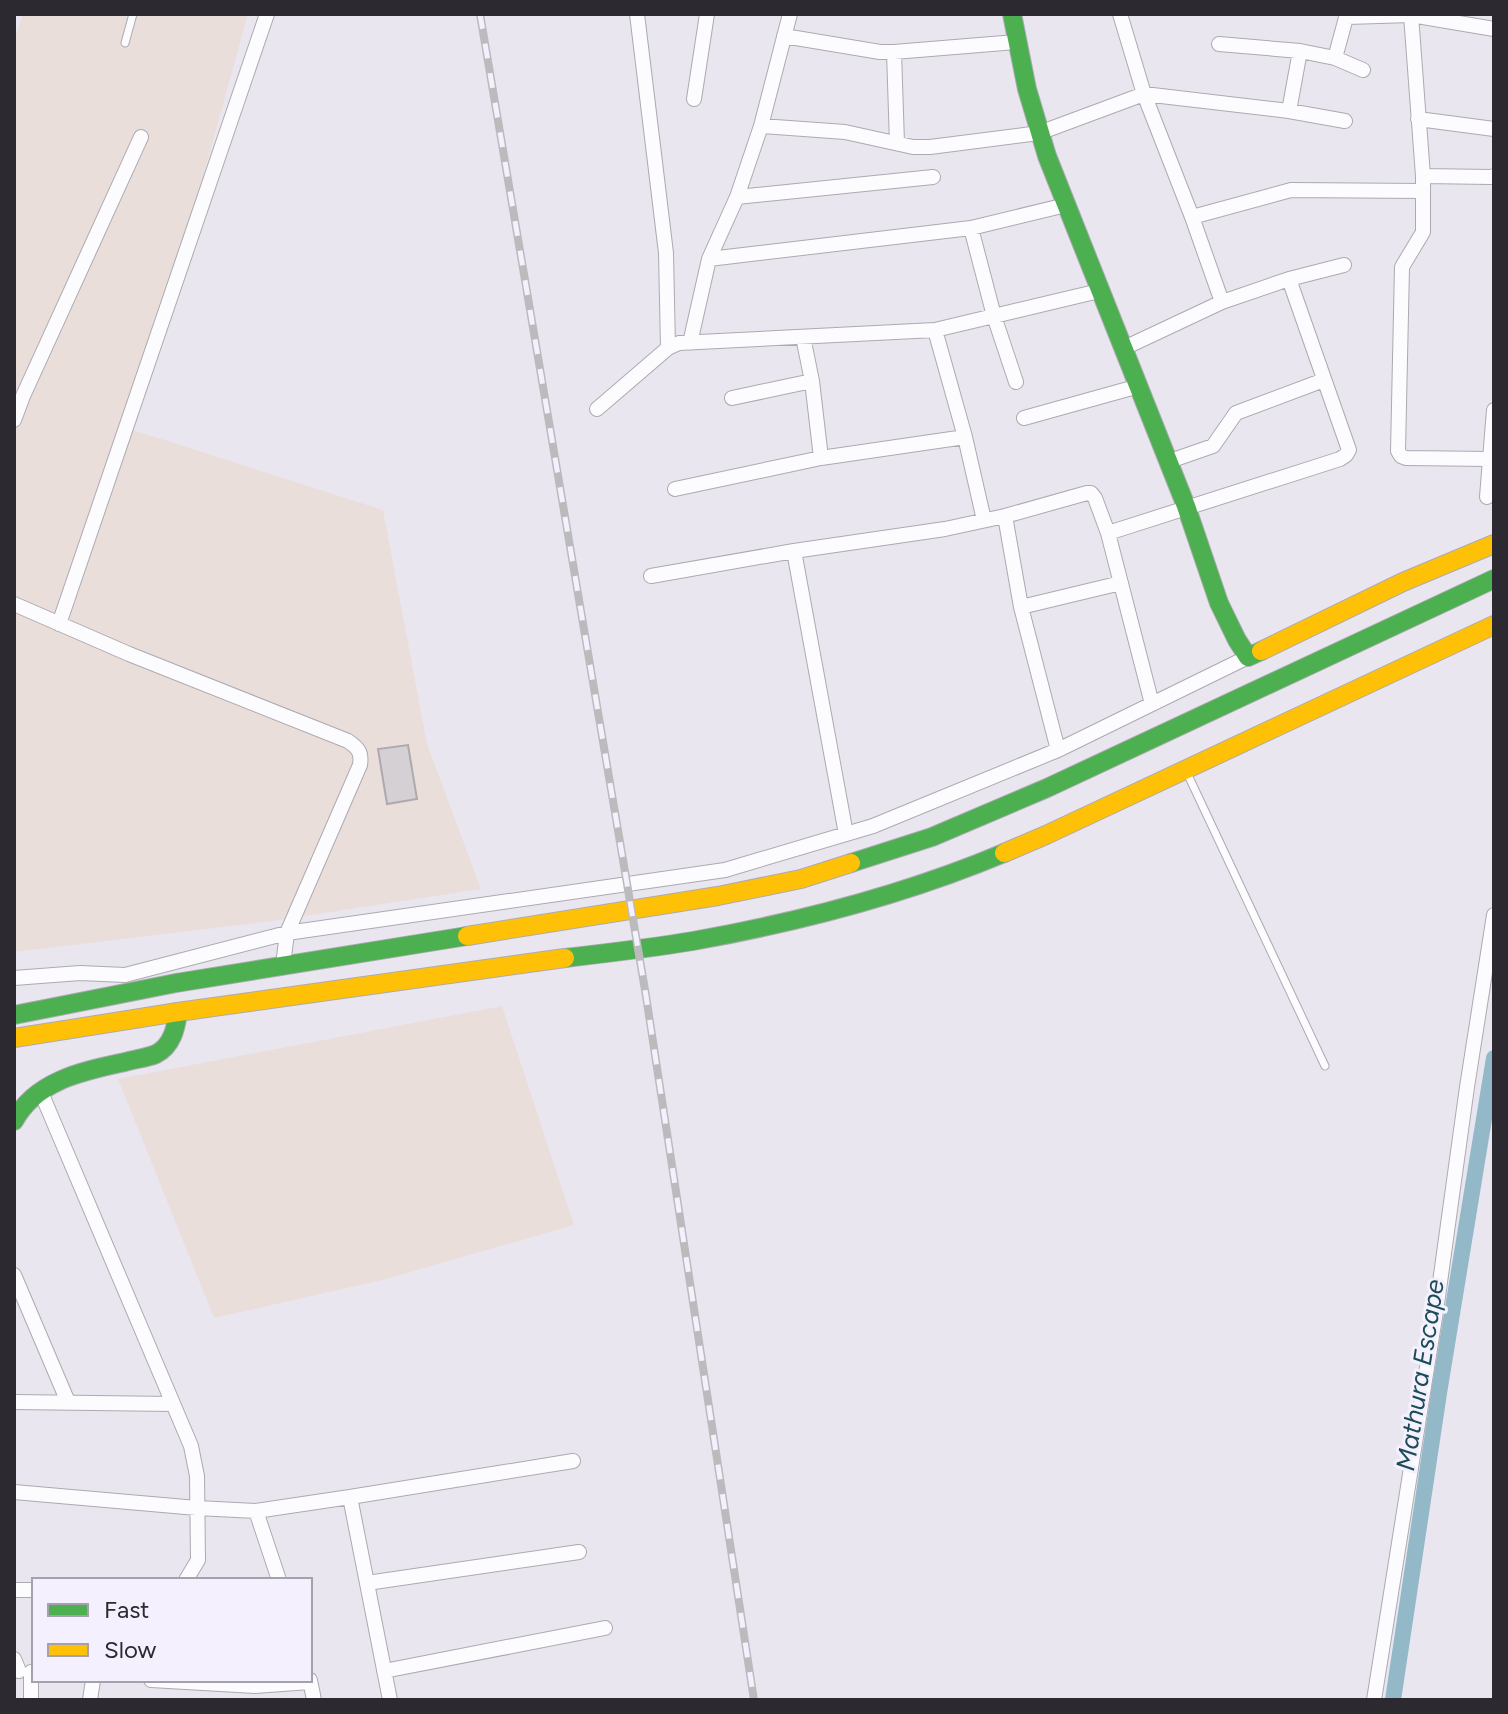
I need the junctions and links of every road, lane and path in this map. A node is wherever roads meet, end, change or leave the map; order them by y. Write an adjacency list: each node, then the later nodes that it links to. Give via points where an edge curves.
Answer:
1 (133, 14): 13 (lane)
2 (267, 14): 74 (street)
3 (637, 14): 46 (street, via 666,253)
4 (707, 14): 20 (street)
5 (790, 14): 11 (street)
6 (1012, 14): 12 (main road)
7 (1120, 14): 19 (street)
8 (1347, 15): 9 (street); 17 (street)
9 (1411, 15): 10 (street); 22 (street)
10 (1494, 29)
11 (784, 36): 16 (street); 24 (street)
12 (1016, 42): 16 (street); 26 (main road)
13 (125, 43)
14 (1219, 44): 15 (street)
15 (1300, 51): 17 (street); 21 (street)
16 (894, 52): 28 (street)
17 (1335, 58): 18 (street)
18 (1363, 70)
19 (1144, 94): 21 (street); 26 (street); 35 (street)
20 (694, 99)
21 (1289, 111): 23 (street)
22 (1418, 119): 25 (street); 29 (street)
23 (1345, 121)
24 (761, 126): 28 (street, via 845,132); 33 (street)
25 (1494, 129)
26 (1039, 133): 28 (street, via 930,147); 34 (main road)
27 (141, 137): 56 (street)
28 (897, 143)
29 (1423, 176): 30 (street); 32 (street)
30 (1494, 176)
31 (933, 177): 33 (street)
32 (1423, 191): 35 (street, via 1291,190); 59 (street, via 1423,232 1402,267 1398,451 1406,458)
33 (737, 197): 37 (street)
34 (1066, 205): 36 (street); 40 (main road)
35 (1192, 217): 41 (street)
36 (971, 228): 37 (street); 42 (street)
37 (709, 259): 45 (street)
38 (1344, 265): 39 (street)
39 (1289, 279): 41 (street); 48 (street)
40 (1099, 291): 42 (street); 47 (main road)
41 (1222, 302): 47 (street)
42 (994, 316): 43 (street); 50 (street)
43 (935, 330): 44 (street); 57 (street)
44 (803, 337): 45 (street); 49 (street)
45 (690, 343): 46 (street)
46 (668, 348): 53 (street)
47 (1122, 349): 51 (main road)
48 (1324, 380): 60 (street, via 1236,413 1213,446); 63 (street, via 1349,450 1346,455)
49 (812, 381): 52 (street); 58 (street)
50 (1016, 382)
51 (1139, 386): 55 (street); 60 (main road)
52 (732, 398)
53 (597, 409)
54 (1494, 410): 59 (street)
55 (1024, 418)
56 (14, 420)
57 (965, 437): 58 (street); 65 (street)
58 (821, 458): 61 (street)
59 (1490, 459): 62 (street)
60 (1167, 462): 63 (main road)
61 (675, 489)
62 (1487, 497)
63 (1186, 507): 66 (street); 76 (main road, via 1213,590)
64 (1005, 516): 65 (street); 66 (street, via 1091,493); 73 (street)
65 (984, 520): 68 (street)
66 (1108, 533): 71 (street)
67 (1494, 544): 76 (main road)
68 (794, 551): 69 (street); 80 (street)
69 (651, 576)
70 (1494, 579): 83 (main road, via 1047,788 895,850 801,879 718,896)
71 (1121, 583): 73 (street); 77 (street)
72 (14, 604): 74 (street)
73 (1021, 607): 78 (street)
74 (59, 624): 82 (street, via 357,748 360,765)
75 (1494, 625): 79 (main road)
76 (1248, 657): 77 (street)
77 (1152, 704): 78 (street)
78 (1058, 750): 80 (street)
79 (1185, 769): 85 (main road, via 961,871 822,914 692,941); 88 (lane)
80 (846, 834): 82 (street, via 725,870)
81 (1494, 915): 111 (street)
82 (287, 933): 83 (street); 84 (street, via 125,975)
83 (283, 965): 86 (main road)
84 (14, 978)
85 (178, 1012): 87 (main road); 89 (main road, via 175,1034 156,1054)
86 (14, 1015)
87 (14, 1038)
88 (1325, 1066)
89 (40, 1090): 90 (main road); 94 (street)
90 (14, 1121)
91 (14, 1275): 93 (street)
92 (14, 1402): 93 (street)
93 (68, 1402): 94 (street)
94 (173, 1404): 98 (street, via 195,1461)
95 (573, 1461): 97 (street)
96 (14, 1492): 98 (street)
97 (350, 1497): 99 (street); 103 (street)
98 (197, 1508): 99 (street); 101 (street, via 198,1560)
99 (256, 1511): 102 (street)
100 (579, 1552): 103 (street)
101 (187, 1578)
102 (278, 1578)
103 (367, 1583): 106 (street)
104 (605, 1628): 106 (street)
105 (22, 1669): 109 (street)
106 (384, 1671): 110 (street)
107 (190, 1682): 108 (street)
108 (299, 1682)
109 (31, 1700)
110 (390, 1700)
111 (1374, 1700)

